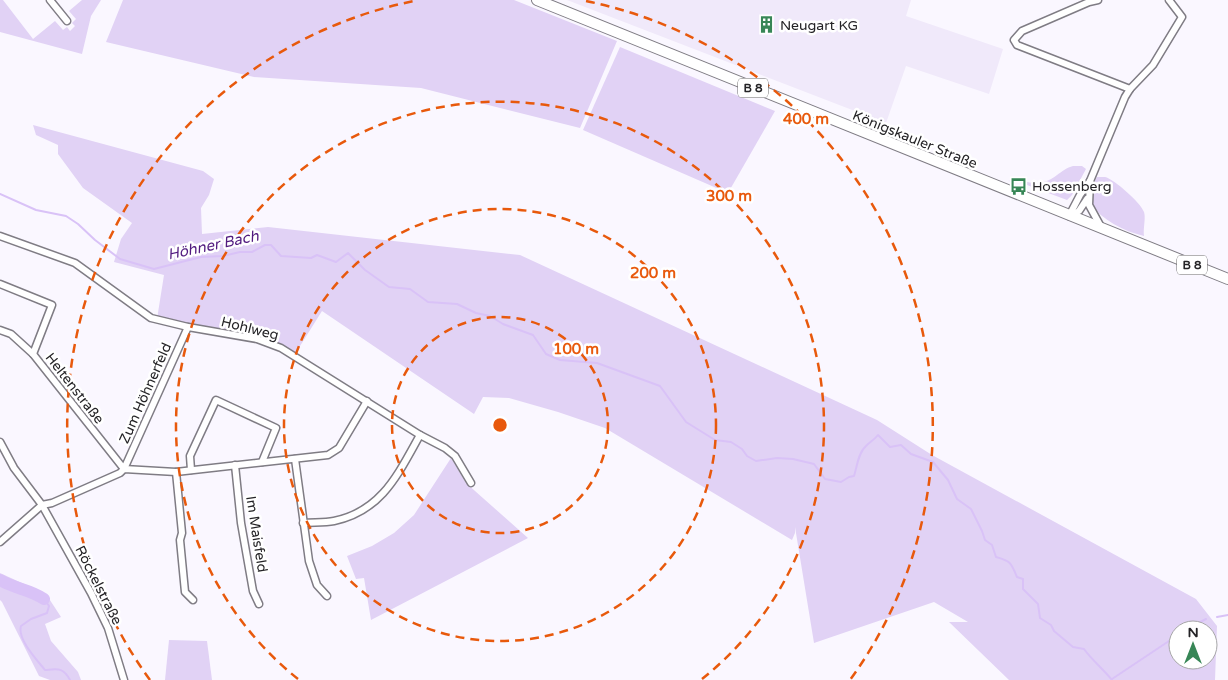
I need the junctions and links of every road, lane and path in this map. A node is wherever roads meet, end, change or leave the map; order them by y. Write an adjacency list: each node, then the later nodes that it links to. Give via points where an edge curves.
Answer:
1 (50, 0): 5 (street)
2 (537, 0): 9 (main road, Königskauler Straße / B 8)
3 (1098, 0): 6 (street, via 1022,31 1014,40 1016,45)
4 (1169, 0): 6 (street, via 1182,17 1153,65)
5 (67, 21)
6 (1130, 89): 7 (street)
7 (1090, 181): 8 (street); 9 (street)
8 (1088, 197): 9 (street, via 1080,212); 10 (street)
9 (1069, 216): 10 (main road, Königskauler Straße / B 8)
10 (1101, 228): 12 (main road, Königskauler Straße / B 8)
11 (0, 236): 14 (street, Hohlweg, via 75,263 151,318)
12 (1228, 279)
13 (0, 284): 16 (street, via 52,305)
14 (188, 327): 17 (street, Hohlweg, via 269,343); 23 (street, Zum Höhnerfeld)
15 (0, 330): 16 (street, Heltenstraße, via 11,334)
16 (33, 354): 23 (street, Heltenstraße)
17 (367, 401): 18 (street, Hohlweg); 20 (street, via 334,453)
18 (420, 435): 26 (street, Hohlweg, via 455,456); 28 (street, via 393,483 372,506 334,521)
19 (0, 442): 27 (street, Röckelstraße, via 14,468)
20 (295, 459): 21 (street); 28 (street)
21 (262, 462): 22 (street); 24 (street, via 276,428 216,400 190,456)
22 (234, 465): 24 (street); 32 (street, Im Maisfeld, via 253,592)
23 (124, 469): 25 (street); 27 (street)
24 (191, 470): 25 (street)
25 (176, 472): 31 (street, via 186,592)
26 (471, 483)
27 (42, 505): 29 (street); 33 (street, Röckelstraße, via 92,593 108,628)
28 (304, 523): 30 (street, via 309,562 317,585)
29 (0, 542)
30 (327, 596)
31 (194, 600)
32 (259, 604)
33 (124, 680)

